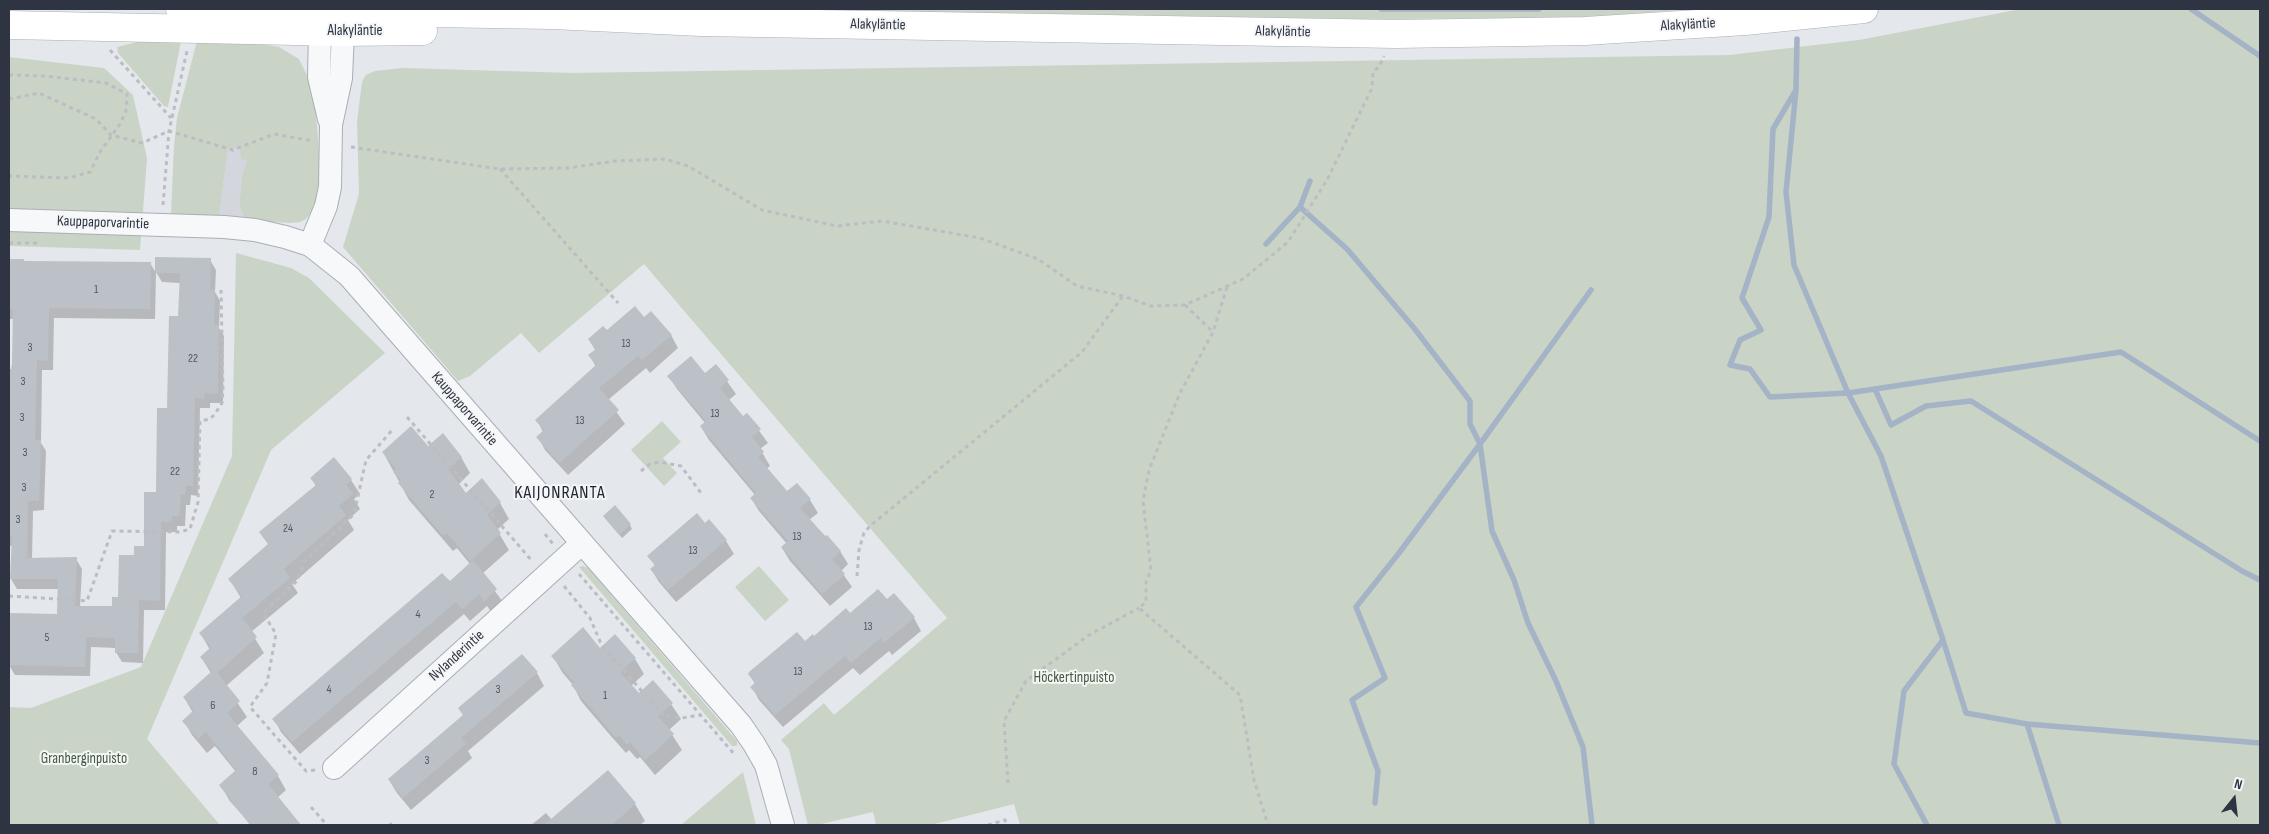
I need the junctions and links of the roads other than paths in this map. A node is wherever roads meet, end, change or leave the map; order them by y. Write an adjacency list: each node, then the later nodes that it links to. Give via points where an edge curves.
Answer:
1 (180, 9): 3 (main road, Alakyläntie)
2 (1864, 9): 4 (main road, Alakyläntie, via 1745,21 1595,30 1396,34)
3 (458, 11): 4 (main road, Alakyläntie)
4 (701, 22): 6 (main road, Alakyläntie, via 552,29)
5 (9, 25): 6 (main road, Alakyläntie)
6 (332, 32): 8 (street, via 320,77 330,134 330,187)
7 (9, 220): 8 (street, Kauppaporvarintie, via 224,227 255,230)
8 (310, 245): 9 (street, Kauppaporvarintie, via 349,276)
9 (560, 562): 10 (street, Nylanderintie); 11 (street, Kauppaporvarintie, via 746,731 766,765)
10 (334, 768)
11 (782, 825)

